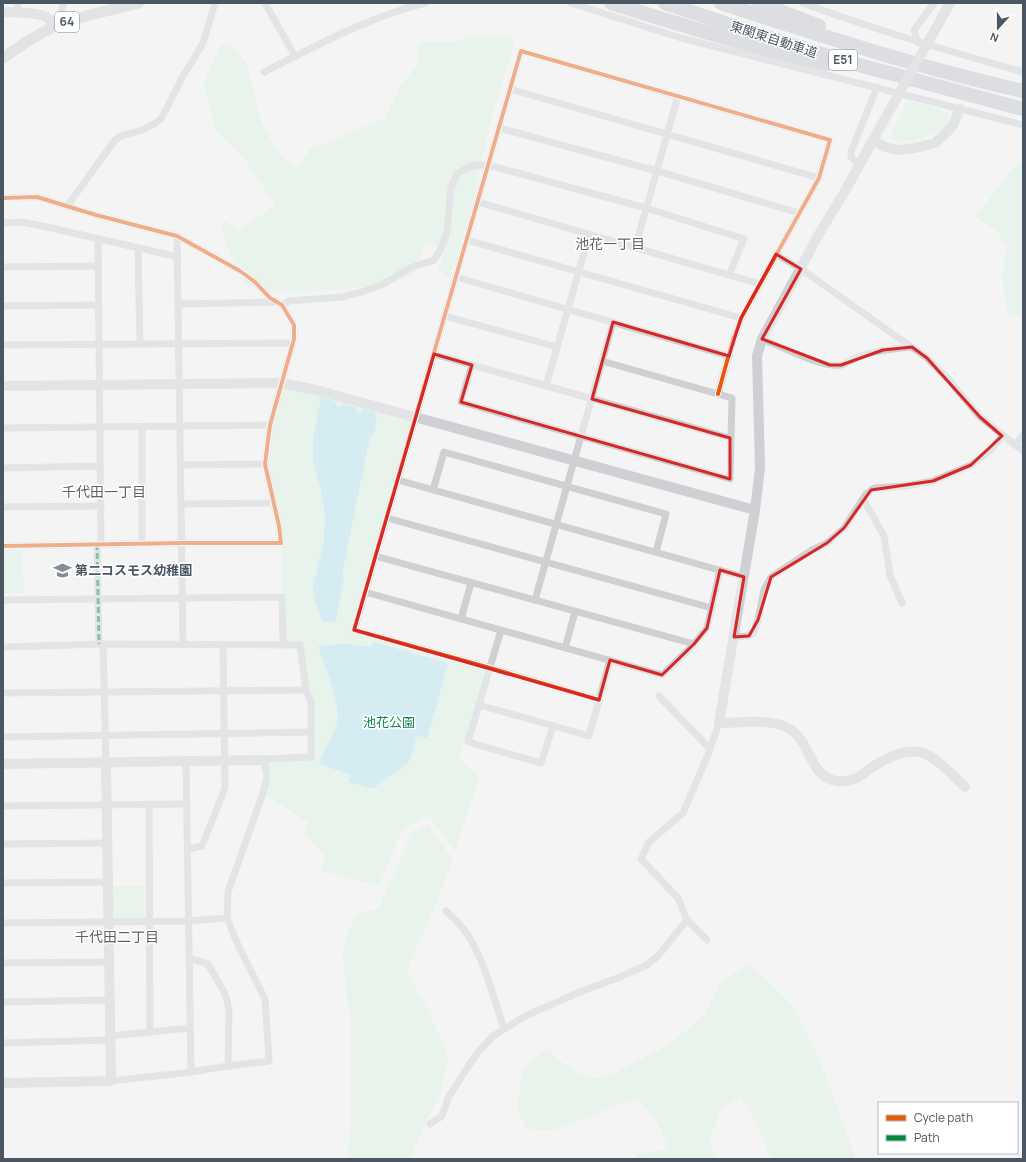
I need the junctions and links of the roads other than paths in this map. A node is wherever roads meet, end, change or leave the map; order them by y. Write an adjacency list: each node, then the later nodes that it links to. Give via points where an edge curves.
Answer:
1 (64, 3): 16 (street)
2 (138, 3): 16 (main road, 64, via 86,15)
3 (215, 3): 40 (street, via 203,43 160,119 155,124 132,134 123,134 115,140)
4 (265, 3): 18 (street)
5 (425, 3): 18 (street, via 376,18)
6 (571, 3): 24 (street, via 681,38)
7 (611, 3): 23 (highway, via 797,57)
8 (665, 3): 23 (highway, 東関東自動車道 / E51, via 848,62)
9 (721, 3): 20 (highway, 東関東自動車道 / E51)
10 (759, 3): 20 (highway)
11 (803, 3): 17 (street)
12 (934, 3): 17 (street, via 914,30)
13 (950, 3): 33 (street, bridge)
14 (17, 7): 15 (street); 16 (street, via 44,16)
15 (3, 12)
16 (55, 26): 19 (main road, 64)
17 (918, 42): 22 (street)
18 (295, 56): 21 (street)
19 (3, 58)
20 (924, 66): 26 (highway, 東関東自動車道 / E51)
21 (264, 72)
22 (1023, 72)
23 (935, 86): 29 (highway, 東関東自動車道 / E51)
24 (878, 87): 28 (street); 35 (street, via 851,152 851,157)
25 (510, 89): 27 (street, via 521,51); 31 (street); 32 (street)
26 (1023, 91)
27 (678, 96): 32 (street); 37 (street, via 830,140)
28 (960, 109): 30 (street); 33 (street, via 952,127 936,143 898,150)
29 (1023, 110)
30 (1023, 125)
31 (499, 128): 34 (street); 36 (street)
32 (668, 133): 36 (street); 37 (street)
33 (874, 141): 35 (street)
34 (488, 165): 39 (street); 41 (street); 60 (street, via 470,166 457,174 452,188 447,232 434,260 410,268 382,285 362,292)
35 (859, 166): 54 (street)
36 (656, 171): 41 (street); 42 (street)
37 (819, 178): 42 (street)
38 (3, 198): 40 (street, via 37,196)
39 (478, 202): 44 (street); 47 (street)
40 (68, 205): 45 (street)
41 (646, 208): 49 (street); 56 (street, via 744,239)
42 (799, 214): 50 (street)
43 (3, 223): 46 (street, via 22,222)
44 (589, 235): 49 (street); 55 (street)
45 (177, 236): 51 (street); 60 (street, via 244,274)
46 (98, 239): 48 (street); 52 (street)
47 (467, 240): 55 (street); 57 (street)
48 (138, 248): 51 (street); 70 (street)
49 (634, 248): 56 (street)
50 (776, 254): 54 (street); 58 (street)
51 (178, 257): 59 (street)
52 (98, 266): 53 (street); 61 (street)
53 (3, 267)
54 (801, 269): 67 (street); 74 (street)
55 (579, 272): 63 (street); 65 (street)
56 (729, 275): 58 (street)
57 (456, 277): 63 (street); 64 (street)
58 (760, 284): 65 (street)
59 (178, 304): 60 (street); 71 (street)
60 (280, 304): 68 (street, via 294,325)
61 (98, 305): 62 (street); 69 (street)
62 (3, 306)
63 (568, 309): 66 (street); 73 (street)
64 (445, 316): 73 (street); 75 (street)
65 (741, 318): 76 (street)
66 (613, 322): 76 (street); 77 (street)
67 (762, 339): 74 (street, via 808,358 841,365 859,356); 111 (street, via 757,356 760,468)
68 (293, 343): 71 (street); 79 (street)
69 (99, 344): 70 (street); 72 (street); 81 (street)
70 (140, 344): 71 (street)
71 (179, 344): 80 (street)
72 (3, 345)
73 (557, 347): 83 (street)
74 (912, 347): 93 (street, via 927,358)
75 (434, 354): 78 (street); 86 (street)
76 (729, 356): 84 (street)
77 (602, 361): 84 (street); 85 (street)
78 (472, 365): 83 (street); 94 (street, via 461,402)
79 (282, 383): 80 (street); 86 (street); 87 (street)
80 (180, 384): 81 (street); 89 (street)
81 (99, 385): 82 (street); 90 (street)
82 (3, 386)
83 (546, 386): 85 (street)
84 (718, 394): 95 (street, via 732,398)
85 (592, 399): 94 (street); 95 (street)
86 (411, 416): 98 (street); 103 (street)
87 (270, 425): 89 (street); 99 (street)
88 (142, 426): 89 (street); 90 (street); 114 (street)
89 (180, 426): 100 (street)
90 (100, 427): 91 (street); 101 (street)
91 (3, 428)
92 (1023, 435): 96 (street)
93 (1002, 436): 96 (street); 106 (street, via 990,451 971,465 933,481 874,488)
94 (581, 437): 95 (street, via 730,479); 98 (street)
95 (730, 438)
96 (1015, 445): 97 (street)
97 (1023, 451)
98 (574, 461): 104 (street); 111 (street)
99 (265, 464): 100 (street); 107 (street)
100 (181, 465): 108 (street)
101 (100, 466): 102 (street); 109 (street)
102 (3, 468)
103 (398, 480): 105 (street); 112 (street)
104 (567, 486): 105 (street, via 444,452); 113 (street); 118 (street, via 666,514)
105 (433, 490): 113 (street)
106 (863, 499): 129 (street, via 884,536 890,575); 134 (street, via 844,528 827,542 771,577 764,590 754,632 749,636)
107 (274, 503): 108 (street); 115 (street, via 281,543)
108 (181, 504): 115 (street)
109 (101, 506): 110 (street); 116 (street)
110 (3, 507)
111 (755, 510): 122 (street)
112 (387, 518): 119 (street); 120 (street)
113 (556, 524): 118 (street); 120 (street)
114 (142, 543): 115 (street); 116 (street)
115 (182, 543): 125 (street)
116 (99, 544): 117 (street); 126 (street)
117 (3, 546)
118 (656, 552): 121 (street)
119 (375, 556): 123 (street); 124 (street)
120 (546, 562): 128 (street); 130 (street)
121 (720, 570): 122 (street); 130 (street)
122 (744, 576): 134 (street)
123 (471, 583): 128 (street); 132 (street)
124 (365, 592): 132 (street); 143 (street, via 354,630)
125 (182, 598): 126 (street); 136 (street); 139 (street, via 282,597)
126 (98, 599): 127 (street); 135 (street)
127 (3, 600)
128 (535, 600): 131 (street)
129 (902, 603)
130 (712, 608): 138 (street, via 706,628)
131 (576, 612): 138 (street); 141 (street)
132 (461, 619): 133 (street)
133 (501, 630): 141 (street); 143 (street)
134 (734, 637): 151 (street)
135 (101, 644): 136 (street); 140 (street); 146 (street)
136 (183, 644): 137 (street)
137 (223, 644): 139 (street); 144 (street)
138 (694, 644): 142 (street, via 662,674)
139 (283, 645): 145 (street, via 300,645)
140 (3, 647)
141 (565, 648): 142 (street)
142 (610, 660): 149 (street)
143 (490, 668): 149 (street); 150 (street)
144 (224, 690): 145 (street); 146 (street); 154 (street)
145 (306, 690): 153 (street, via 311,702)
146 (104, 692): 147 (street); 155 (street)
147 (3, 693)
148 (659, 696): 157 (street)
149 (599, 700): 152 (street, via 589,736)
150 (479, 705): 152 (street); 152 (street, via 468,742 541,763)
151 (719, 723): 157 (street); 163 (street, via 765,722 788,728 799,736 817,770 836,782 848,782 895,755 921,752 933,758)
152 (553, 726)
153 (311, 732): 154 (street); 158 (street, via 312,757)
154 (225, 734): 155 (street); 160 (street)
155 (105, 735): 156 (street); 161 (street)
156 (3, 737)
157 (710, 749): 175 (street, via 683,813 649,842 641,859 678,898)
158 (264, 760): 160 (street); 174 (street, via 266,777 263,793 228,892)
159 (186, 761): 160 (street); 161 (street); 166 (street)
160 (225, 761): 170 (street, via 225,788 202,846)
161 (106, 763): 162 (street); 164 (street)
162 (3, 764)
163 (965, 787)
164 (106, 804): 165 (street); 167 (street); 168 (street)
165 (149, 804): 166 (street); 176 (street)
166 (187, 804): 170 (street)
167 (3, 806)
168 (107, 843): 169 (street); 171 (street)
169 (3, 844)
170 (188, 849): 177 (street)
171 (108, 882): 172 (street); 178 (street)
172 (3, 883)
173 (446, 911): 187 (street, via 464,929 473,944)
174 (227, 918): 177 (street); 191 (street, via 265,999 269,1061)
175 (687, 920): 180 (street); 187 (street, via 658,956 647,964 523,1017)
176 (150, 921): 177 (street); 178 (street); 188 (street)
177 (188, 921): 181 (street)
178 (108, 922): 179 (street); 182 (street)
179 (3, 923)
180 (707, 940)
181 (189, 959): 186 (street); 191 (street, via 208,964 224,992 229,1011)
182 (109, 962): 183 (street); 184 (street)
183 (3, 963)
184 (110, 1000): 185 (street); 189 (street)
185 (3, 1002)
186 (190, 1028): 188 (street); 192 (street)
187 (504, 1029): 195 (street, via 479,1051 448,1098 442,1116)
188 (150, 1032): 189 (street)
189 (110, 1038): 190 (street); 193 (street)
190 (3, 1043)
191 (228, 1066): 192 (street)
192 (191, 1072): 193 (street)
193 (111, 1081): 194 (street)
194 (3, 1083)
195 (430, 1124)

